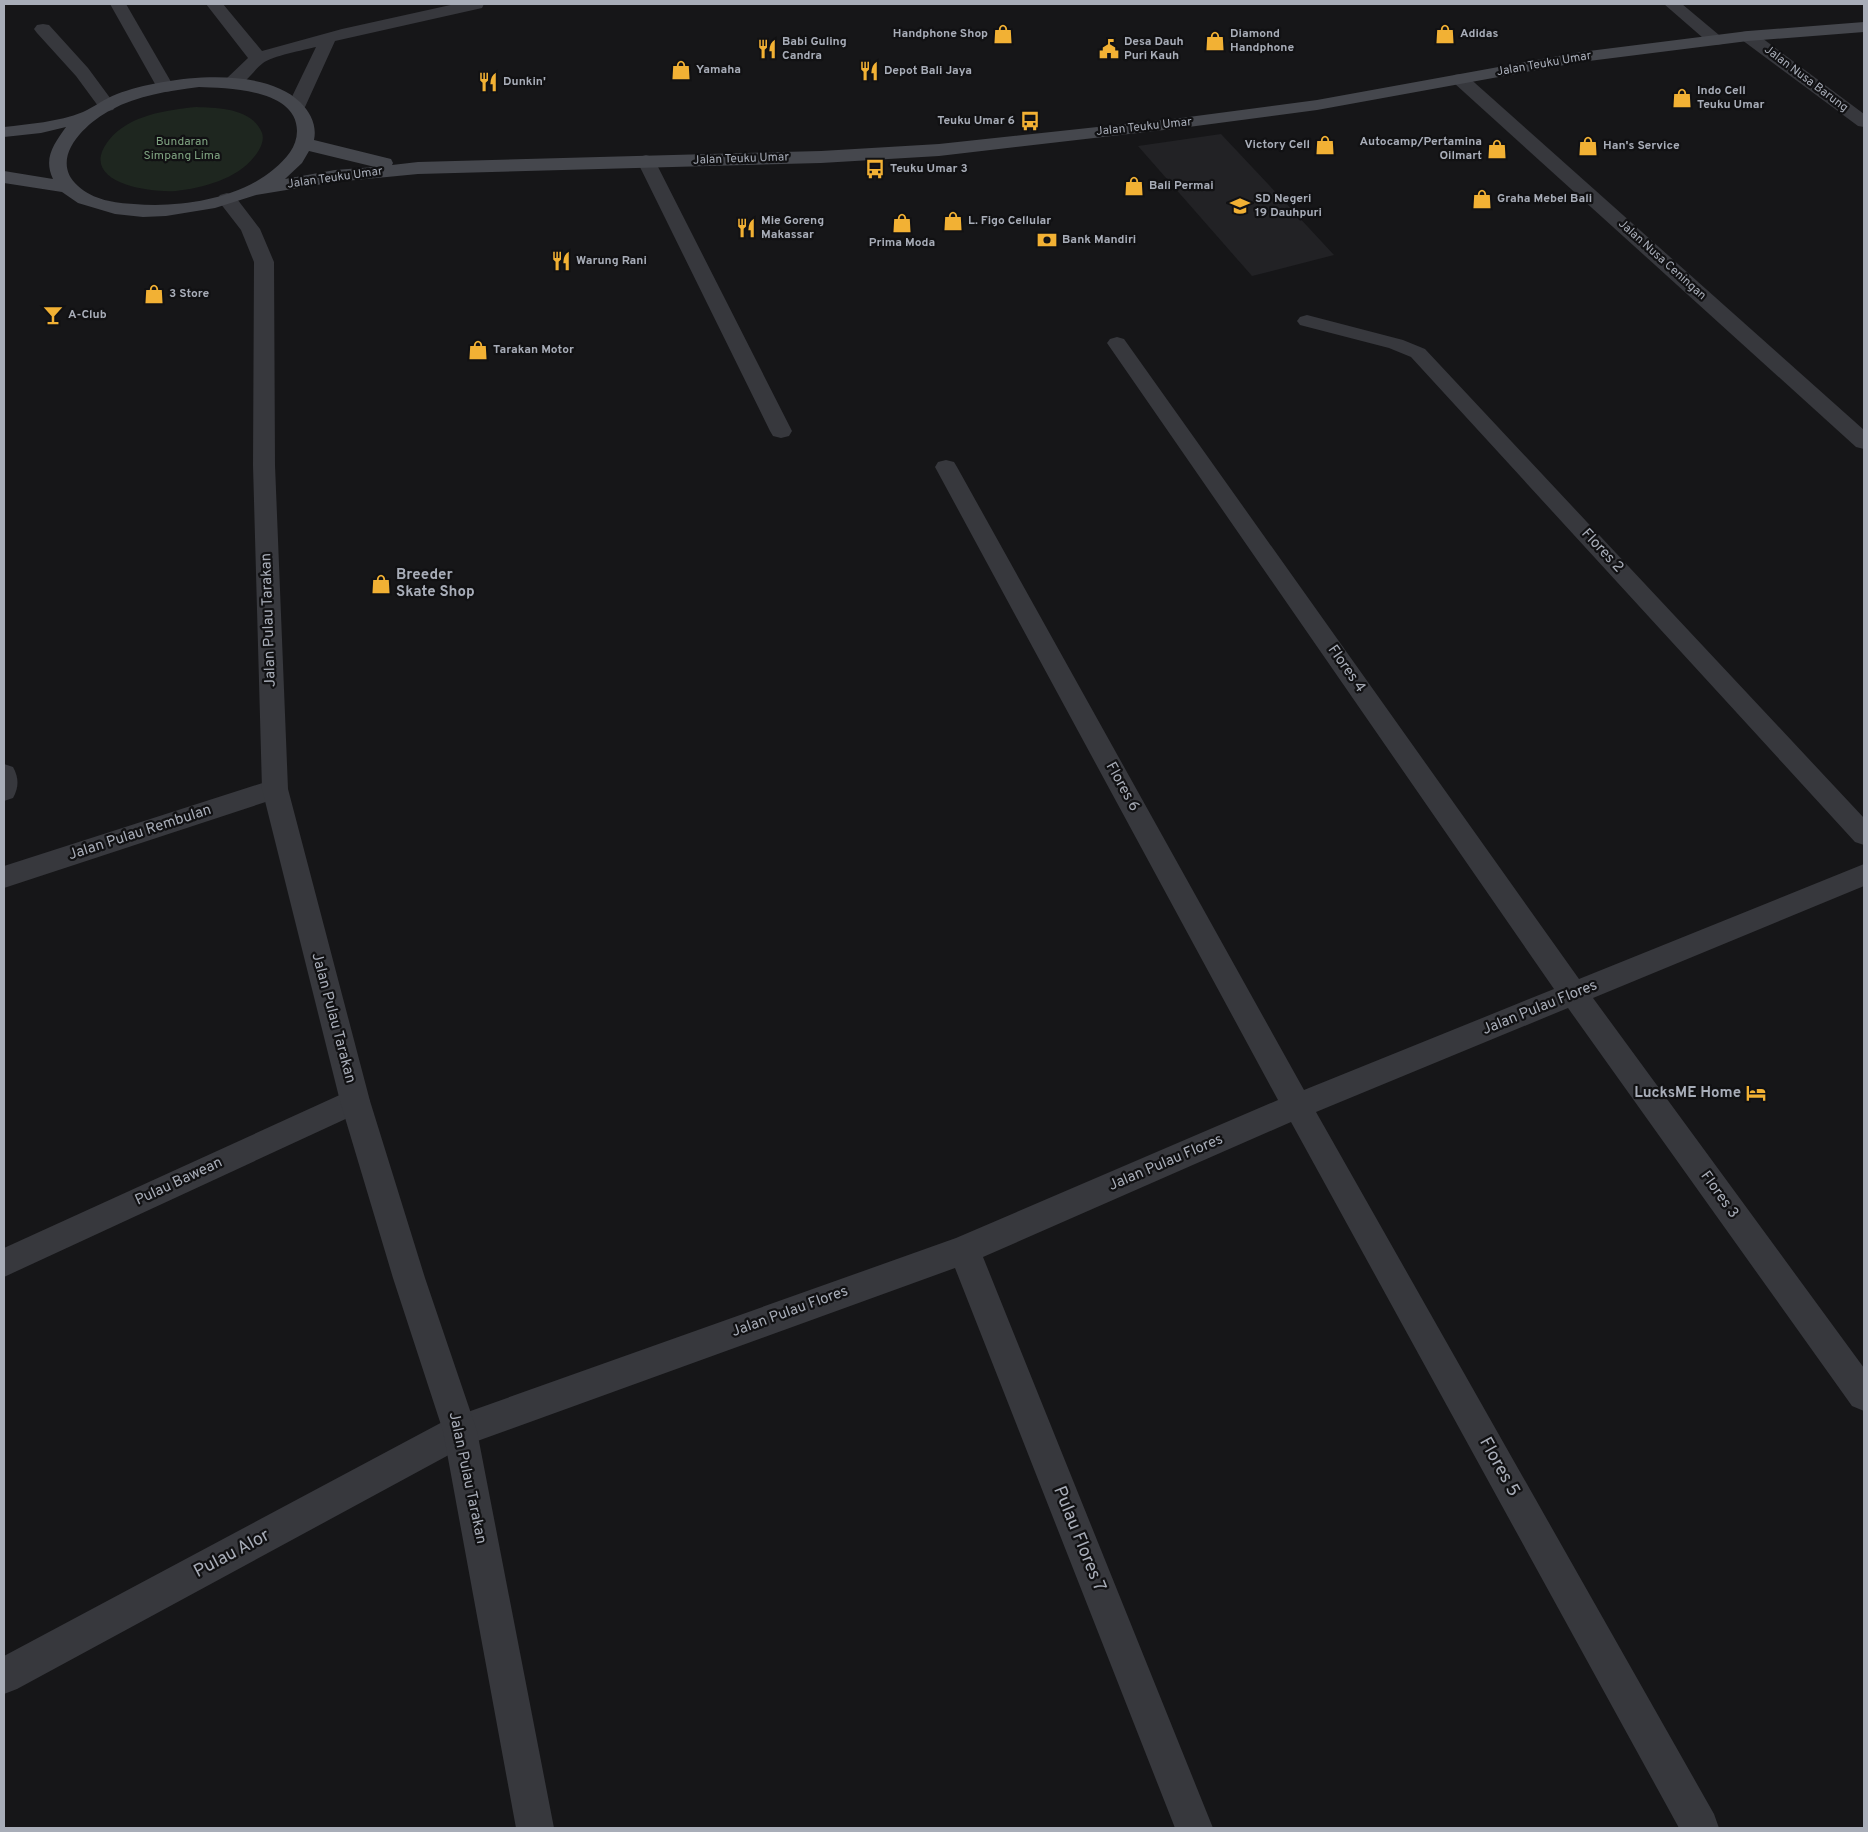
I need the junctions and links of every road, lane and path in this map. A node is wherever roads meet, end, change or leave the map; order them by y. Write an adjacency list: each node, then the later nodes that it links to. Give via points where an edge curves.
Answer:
1 (118, 4): 13 (street)
2 (214, 4): 10 (street)
3 (1672, 4): 9 (street)
4 (465, 5): 8 (street)
5 (1864, 27): 7 (main road, Jalan Teuku Umar)
6 (43, 29): 15 (street, via 82,72)
7 (1748, 36): 9 (main road, Jalan Teuku Umar); 16 (street, Jalan Nusa Barung)
8 (328, 38): 10 (street); 14 (street)
9 (1716, 40): 11 (main road, Jalan Teuku Umar, via 1581,57)
10 (258, 58): 12 (street)
11 (1460, 79): 19 (main road, Jalan Teuku Umar, via 1317,105 1180,124 939,150); 27 (street, Jalan Nusa Ceningan)
12 (232, 83): 13 (main road, via 199,82); 14 (main road, via 259,88)
13 (165, 87): 15 (main road, via 125,98)
14 (296, 107): 18 (main road, via 306,130)
15 (99, 110): 17 (main road, via 41,128); 22 (main road, via 70,133 59,152 58,170)
16 (1864, 122)
17 (4, 132)
18 (304, 143): 20 (main road, Jalan Teuku Umar, via 336,153); 23 (main road, via 294,160 276,176)
19 (646, 161): 20 (main road, Jalan Teuku Umar); 26 (street)
20 (418, 168): 23 (main road, Jalan Teuku Umar, via 335,176)
21 (4, 177): 22 (main road)
22 (68, 187): 23 (main road, via 107,206 134,211 189,208)
23 (239, 195): 30 (street, Jalan Pulau Tarakan, via 264,262 264,465)
24 (1307, 321): 32 (street, Flores 2, via 1396,344 1424,359)
25 (1117, 343): 35 (street, Flores 4)
26 (781, 431)
27 (1864, 442)
28 (946, 467): 37 (street, Flores 6)
29 (4, 774): 31 (street)
30 (275, 789): 34 (street, Jalan Pulau Rembulan); 36 (street, Jalan Pulau Tarakan)
31 (4, 791)
32 (1864, 835)
33 (1864, 875): 35 (street, Jalan Pulau Flores)
34 (4, 877)
35 (1574, 994): 37 (street, Jalan Pulau Flores); 40 (street, Flores 3)
36 (355, 1101): 39 (street, Pulau Bawean); 41 (street, Jalan Pulau Tarakan, via 408,1278)
37 (1297, 1106): 38 (street, Jalan Pulau Flores); 45 (street, Flores 5)
38 (964, 1250): 41 (street, Jalan Pulau Flores); 44 (street, Pulau Flores 7)
39 (4, 1263)
40 (1864, 1395)
41 (460, 1431): 42 (street, Pulau Alor); 43 (street, Jalan Pulau Tarakan)
42 (4, 1676)
43 (535, 1828)
44 (1194, 1828)
45 (1700, 1828)

